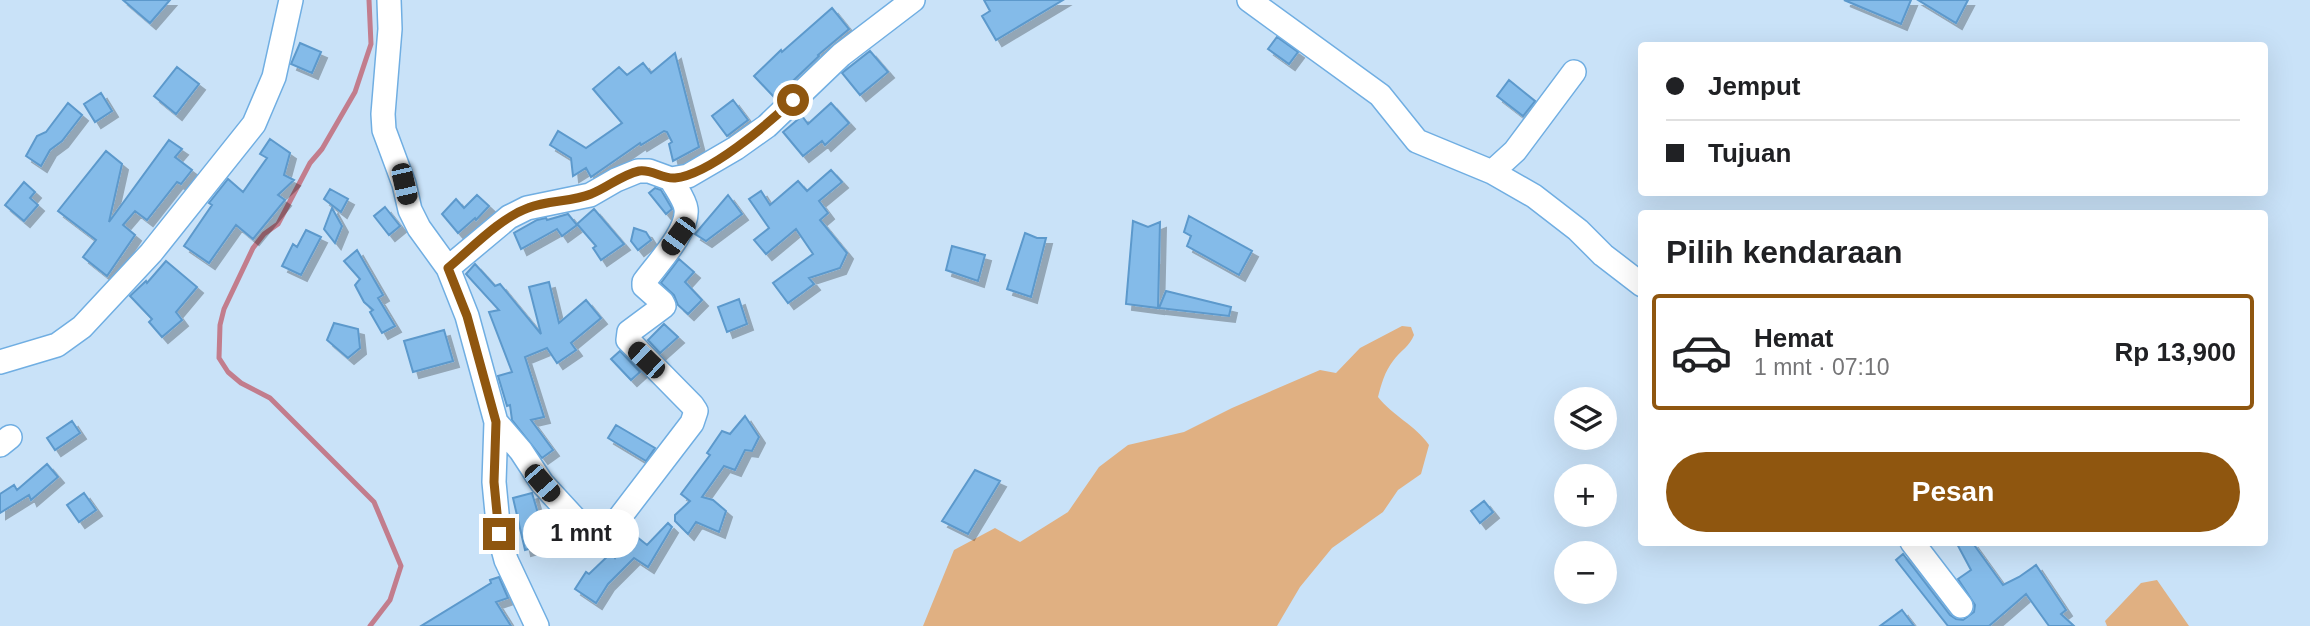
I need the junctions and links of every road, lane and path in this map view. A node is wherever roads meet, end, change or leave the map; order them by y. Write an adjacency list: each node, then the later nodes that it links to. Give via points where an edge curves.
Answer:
1 (291, 0): 10 (street, via 274,77 254,124 166,235 82,327 57,345)
2 (389, 0): 8 (street, via 384,130 410,210)
3 (913, 0): 7 (street, via 841,55 767,126 688,176)
4 (1249, 0): 6 (street, via 1380,95 1418,141)
5 (1574, 72): 6 (street, via 1515,150)
6 (1492, 172): 9 (street, via 1534,196)
7 (671, 179): 8 (street, via 638,171 590,195 527,208 509,217); 11 (street, via 686,208 684,222 644,282 664,306 629,332 628,340 692,405 696,411 692,423 607,534 597,538 542,483)
8 (448, 268): 11 (street, via 467,316)
9 (1638, 282)
10 (0, 362)
11 (496, 422): 14 (street, via 494,482 499,534)
12 (1915, 546): 13 (street)
13 (1961, 606)
14 (537, 626)

